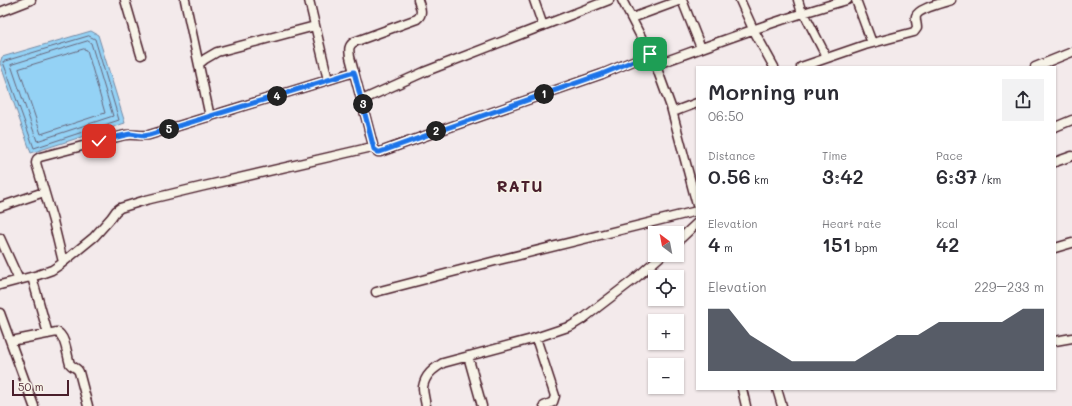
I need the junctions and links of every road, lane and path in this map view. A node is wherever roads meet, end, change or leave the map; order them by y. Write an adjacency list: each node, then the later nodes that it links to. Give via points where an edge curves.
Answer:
1 (31, 0): 15 (street)
2 (125, 0): 25 (street)
3 (185, 0): 27 (street)
4 (310, 0): 18 (street)
5 (418, 0): 32 (street, via 421,12 419,17 351,44 348,49)
6 (534, 0): 19 (street)
7 (609, 0): 19 (street)
8 (622, 0): 17 (street)
9 (682, 0): 17 (street); 22 (street)
10 (740, 0): 20 (street)
11 (798, 0): 16 (street)
12 (848, 0): 16 (street)
13 (856, 0): 21 (street)
14 (951, 0): 21 (street, via 918,12 917,28 914,32)
15 (0, 12)
16 (803, 13): 20 (street); 26 (street)
17 (632, 18): 24 (street)
18 (316, 26): 27 (street, via 217,52); 33 (street)
19 (543, 26): 34 (street, via 424,72)
20 (753, 29): 22 (street); 29 (street)
21 (872, 43): 26 (street)
22 (701, 48): 28 (street)
23 (1072, 52): 31 (street)
24 (650, 54): 28 (street); 40 (street, via 602,74 384,151 378,152)
25 (142, 55)
26 (827, 58): 30 (street)
27 (199, 64): 37 (street)
28 (655, 64): 36 (street)
29 (773, 66)
30 (805, 66)
31 (1037, 66)
32 (354, 72): 33 (street); 34 (street)
33 (328, 80): 37 (street)
34 (362, 100): 40 (street)
35 (696, 103): 36 (street)
36 (672, 112): 44 (street)
37 (210, 116): 43 (street, via 149,135 125,135 40,157 36,163)
38 (1072, 120): 39 (street)
39 (1056, 127)
40 (374, 149): 52 (street, via 368,148 187,190 120,208 94,237)
41 (1072, 156): 42 (street)
42 (1056, 162)
43 (44, 192): 45 (street); 52 (street)
44 (696, 201)
45 (0, 207)
46 (696, 211): 57 (street)
47 (696, 224): 48 (street)
48 (684, 235)
49 (0, 238): 55 (street)
50 (1072, 243): 51 (street)
51 (1056, 248)
52 (63, 262): 54 (street, via 52,270)
53 (654, 262): 60 (street, via 584,318 571,326)
54 (32, 277): 55 (street); 59 (street)
55 (19, 280): 56 (street)
56 (0, 285)
57 (376, 292)
58 (0, 313): 62 (street)
59 (48, 334): 62 (street); 68 (street, via 57,332 62,335 70,364 79,372)
60 (536, 338): 64 (street); 71 (street, via 555,396 553,402)
61 (1072, 338): 63 (street)
62 (11, 341): 67 (street)
63 (1056, 341)
64 (468, 356): 69 (street, via 443,363 430,372 423,388); 70 (street)
65 (742, 390): 72 (street)
66 (777, 390): 73 (street)
67 (34, 406)
68 (88, 406)
69 (426, 406)
70 (482, 406)
71 (544, 406)
72 (746, 406)
73 (782, 406)

